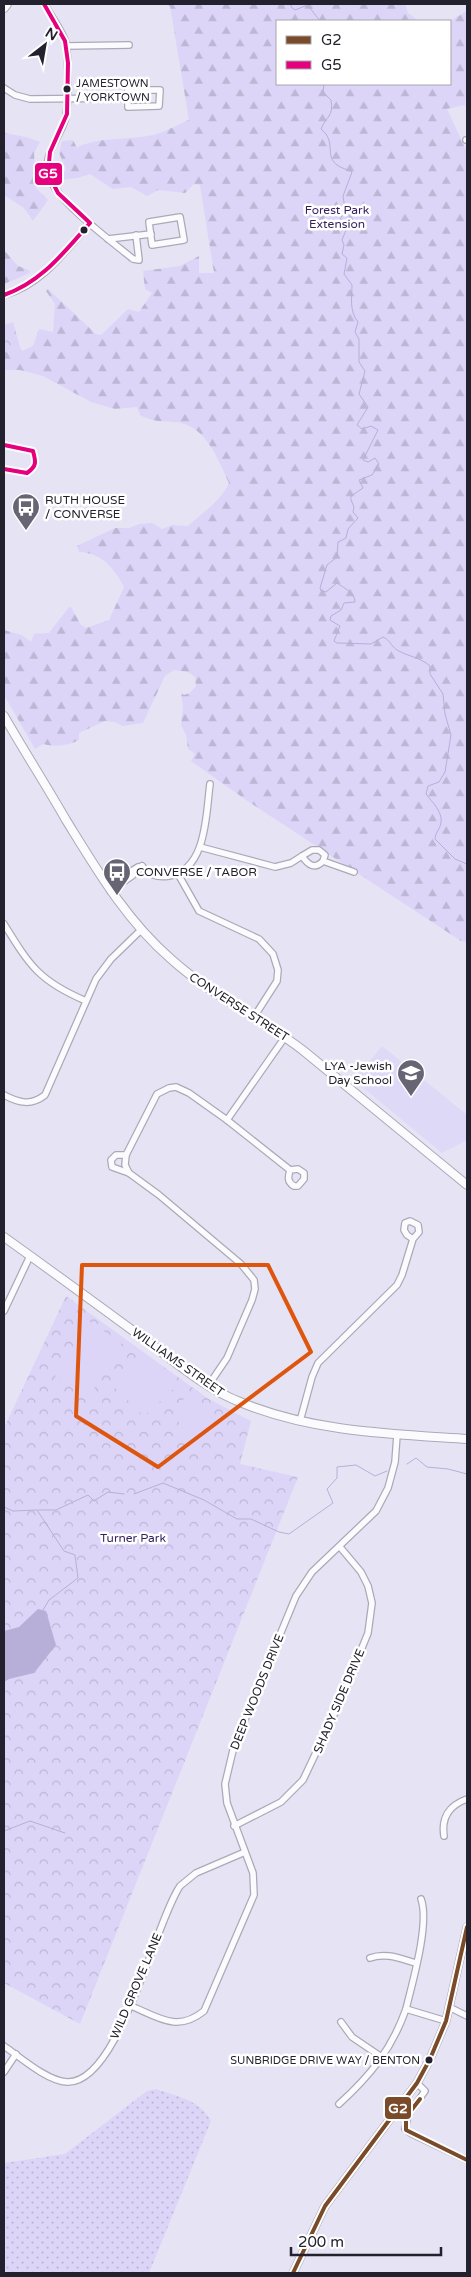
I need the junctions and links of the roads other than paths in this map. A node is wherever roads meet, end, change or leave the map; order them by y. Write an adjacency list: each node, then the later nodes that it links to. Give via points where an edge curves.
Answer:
1 (7, 4): 3 (main road)
2 (44, 4): 5 (street)
3 (4, 8)
4 (129, 45): 5 (street)
5 (66, 46): 7 (street)
6 (4, 88): 7 (street, via 25,99)
7 (67, 98): 8 (street); 9 (street, via 66,118 50,152 48,173 58,193)
8 (128, 98): 8 (street, via 128,90 160,90 159,106 128,107)
9 (90, 223): 12 (street); 13 (street, via 40,278 19,291)
10 (151, 234): 10 (street, via 148,222 180,217 184,240 152,245); 11 (street)
11 (136, 235): 12 (street); 12 (street, via 139,260 132,259)
12 (108, 239)
13 (4, 295)
14 (4, 716): 21 (main road, CONVERSE STREET)
15 (210, 784): 16 (street)
16 (200, 847): 17 (street, via 275,867); 20 (street, via 193,860)
17 (302, 856): 18 (street, via 313,866); 18 (street, via 319,850 324,855)
18 (323, 861): 19 (street)
19 (354, 872)
20 (178, 874): 21 (street, via 156,876 142,866); 25 (street, via 192,902 201,912 259,939 273,954 278,970 277,981)
21 (108, 889): 23 (main road, CONVERSE STREET)
22 (4, 924): 24 (street, via 34,970 62,991)
23 (141, 930): 24 (street, via 106,966); 25 (main road, CONVERSE STREET, via 189,974)
24 (86, 1001): 27 (street, via 45,1095 24,1103)
25 (254, 1017): 26 (main road, CONVERSE STREET)
26 (285, 1037): 28 (street); 32 (main road, CONVERSE STREET)
27 (4, 1095)
28 (227, 1120): 29 (street, via 184,1090 169,1088 154,1100); 30 (street)
29 (126, 1155): 31 (street); 31 (street, via 114,1156 110,1163 114,1168)
30 (290, 1170)
31 (129, 1173): 37 (street, via 159,1194 241,1264 254,1280 252,1300 227,1358)
32 (467, 1186)
33 (4, 1236): 35 (main road, WILLIAMS STREET)
34 (413, 1238): 38 (street, via 397,1285 316,1365)
35 (30, 1256): 36 (street); 37 (main road, WILLIAMS STREET)
36 (4, 1311)
37 (208, 1386): 38 (main road, WILLIAMS STREET, via 238,1402)
38 (300, 1421): 39 (main road, WILLIAMS STREET, via 357,1432)
39 (397, 1435): 40 (main road, WILLIAMS STREET); 41 (street, DEEP WOODS DRIVE, via 395,1462 388,1488 376,1511)
40 (467, 1439)
41 (340, 1547): 43 (street, DEEP WOODS DRIVE, via 312,1572 296,1596 234,1746 225,1784); 43 (street, SHADY SIDE DRIVE, via 368,1586 372,1603 368,1633 303,1780 281,1802)
42 (467, 1799): 44 (street, via 447,1812)
43 (234, 1826): 45 (street, DEEP WOODS DRIVE)
44 (444, 1836)
45 (245, 1852): 50 (street, WILD GROVE LANE, via 196,1873 180,1886); 50 (street, DEEP WOODS DRIVE, via 253,1873 254,1895 204,2011 192,2020 175,2023)
46 (421, 1900): 49 (street, via 423,1922)
47 (467, 1927): 51 (street)
48 (370, 1958): 49 (street, via 389,1955)
49 (416, 1962): 52 (street)
50 (130, 2006): 57 (street, WILD GROVE LANE, via 111,2046 98,2065 82,2078 70,2082 55,2079)
51 (449, 2007): 53 (street); 54 (street)
52 (406, 2010): 54 (street); 58 (street)
53 (467, 2016)
54 (446, 2021): 60 (street)
55 (341, 2022): 58 (street, via 352,2038)
56 (4, 2046): 57 (street, WILD GROVE LANE)
57 (16, 2054): 59 (street)
58 (383, 2058): 61 (street)
59 (4, 2072)
60 (417, 2082): 62 (street, via 425,2091 408,2115 405,2129); 63 (street, via 326,2206)
61 (339, 2104)
62 (467, 2160)
63 (293, 2273)

